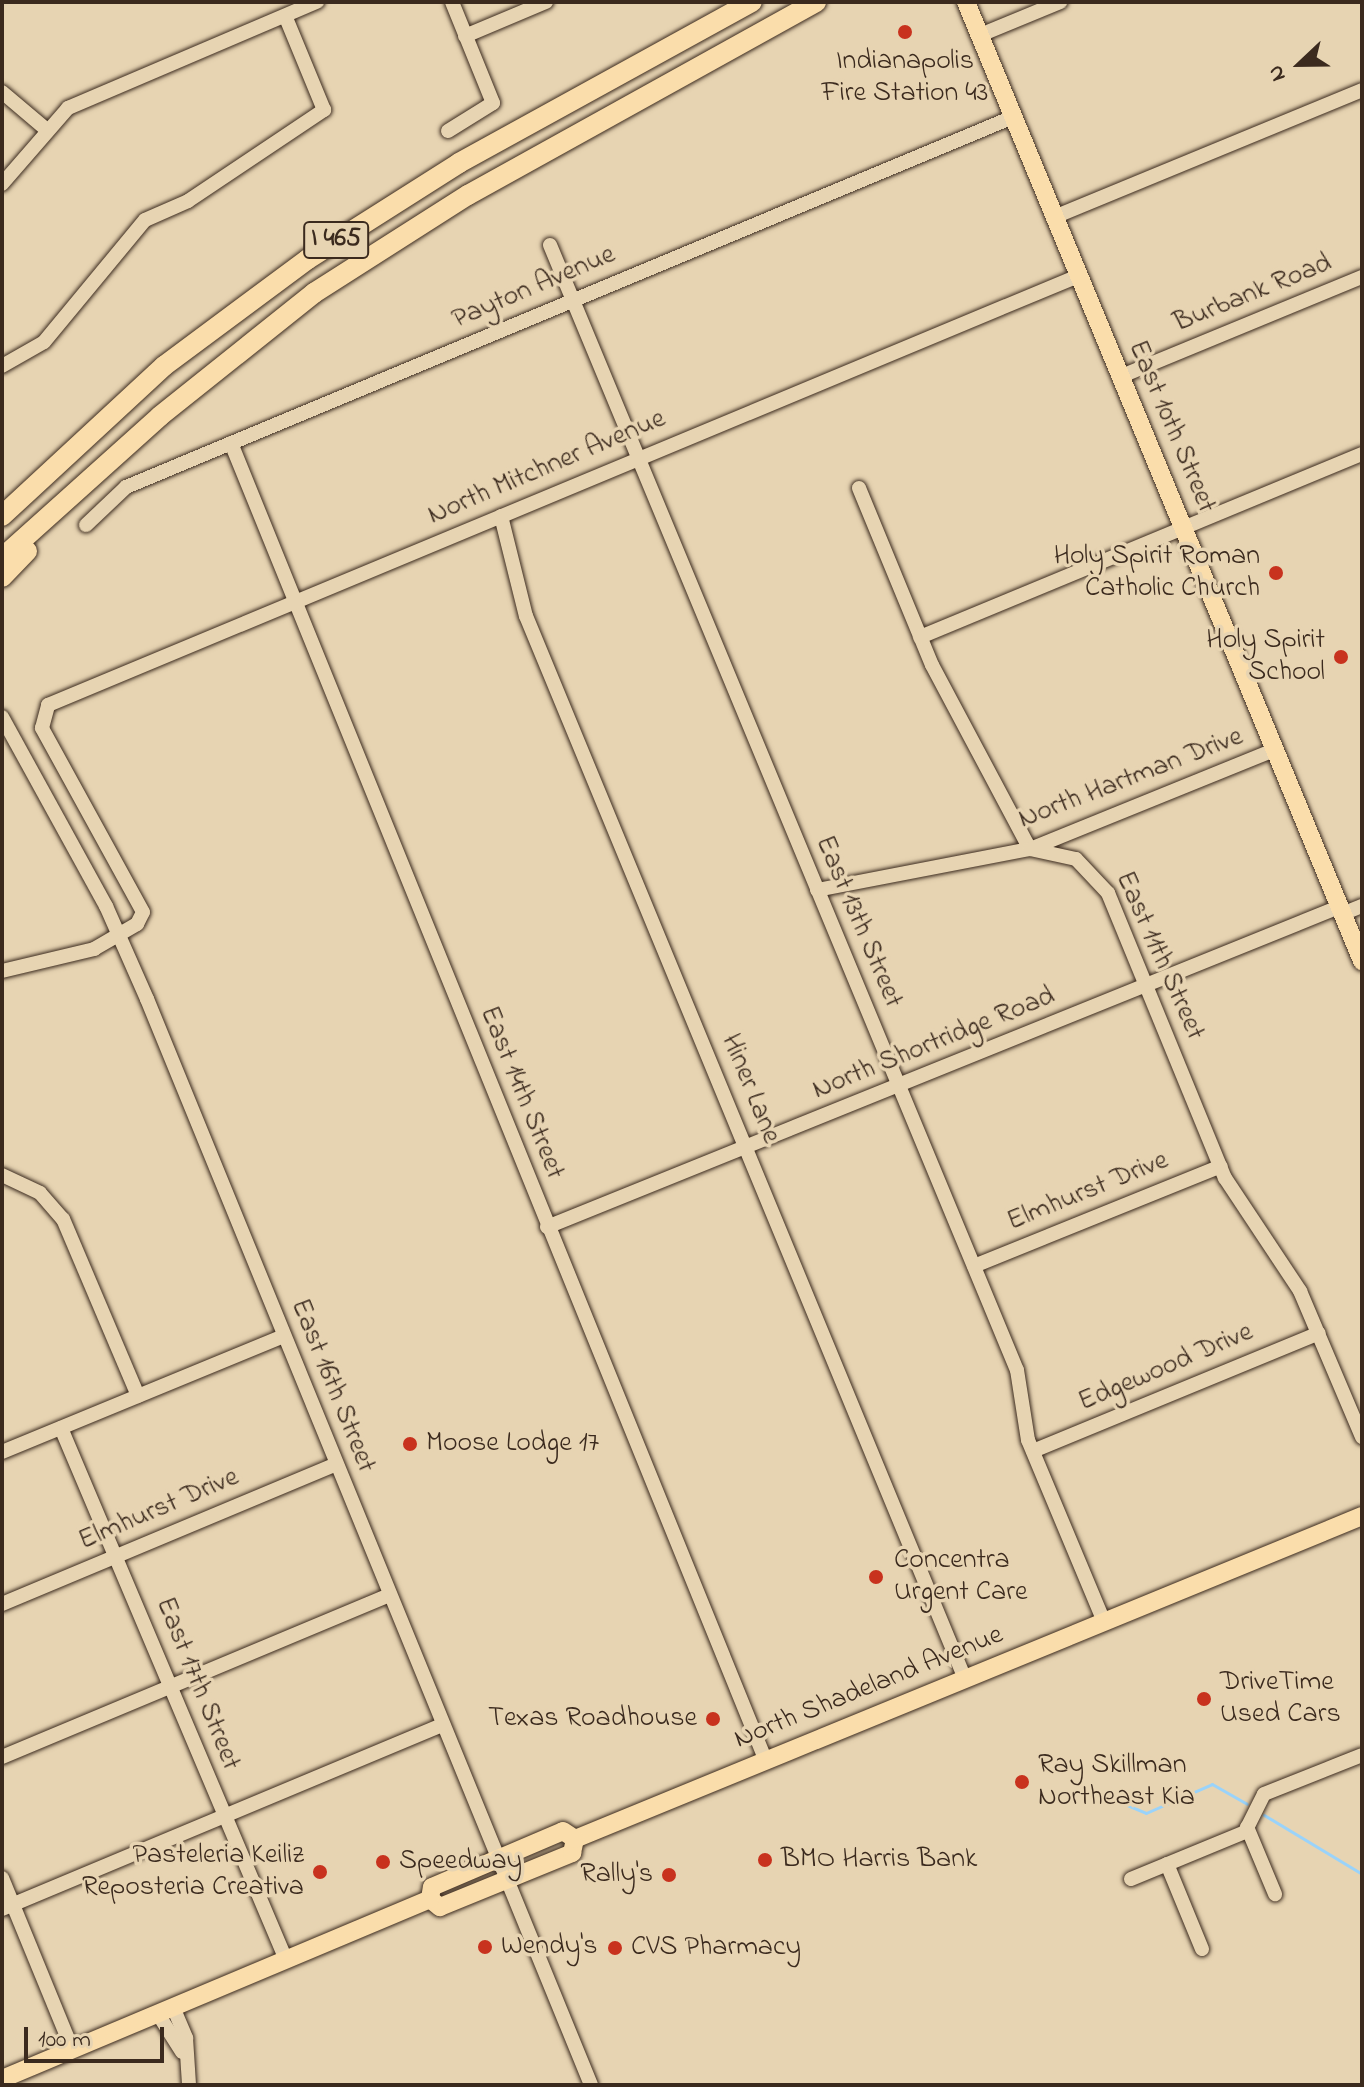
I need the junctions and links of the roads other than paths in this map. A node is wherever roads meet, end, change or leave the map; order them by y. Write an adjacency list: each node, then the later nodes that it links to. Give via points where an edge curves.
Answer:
1 (317, 2): 8 (street)
2 (452, 2): 10 (street)
3 (546, 2): 10 (street)
4 (752, 2): 29 (highway, I 465, via 459,163 296,267 153,376)
5 (816, 2): 27 (highway, I 465, via 367,257 249,340)
6 (966, 2): 9 (main road, East 10th Street)
7 (1060, 2): 9 (street)
8 (286, 18): 14 (street, via 68,108); 22 (street, via 324,110 192,198 145,220 40,346)
9 (980, 35): 13 (main road, East 10th Street)
10 (465, 36): 15 (street, via 493,103)
11 (1362, 90): 17 (street)
12 (2, 92): 14 (street)
13 (1013, 117): 17 (main road, East 10th Street); 21 (street, Payton Avenue)
14 (47, 130): 16 (street)
15 (448, 131)
16 (2, 184)
17 (1054, 217): 19 (main road, East 10th Street)
18 (550, 245): 21 (street, East 13th Street)
19 (1078, 276): 23 (main road, East 10th Street); 26 (street, North Mitchner Avenue)
20 (1362, 277): 23 (street, Burbank Road)
21 (572, 300): 24 (street, Payton Avenue); 26 (street, East 13th Street)
22 (2, 366)
23 (1119, 377): 32 (main road, East 10th Street)
24 (231, 443): 31 (street, Payton Avenue, via 126,487); 35 (street, East 14th Street)
25 (1362, 454): 32 (street)
26 (637, 459): 30 (street, North Mitchner Avenue); 40 (street, East 13th Street)
27 (83, 485): 33 (highway, I 465); 34 (highway)
28 (859, 488): 36 (street)
29 (2, 516)
30 (501, 516): 35 (street, North Mitchner Avenue); 48 (street, Hiner Lane, via 526,616)
31 (86, 525)
32 (1182, 528): 36 (street); 38 (main road, East 10th Street)
33 (2, 558)
34 (2, 577)
35 (294, 601): 43 (street, North Mitchner Avenue, via 51,703 40,715 91,827 141,901 140,920); 51 (street, East 14th Street)
36 (920, 637): 39 (street)
37 (2, 717): 43 (street, East 16th Street)
38 (1274, 750): 39 (street, North Hartman Drive); 42 (main road, East 10th Street)
39 (1030, 849): 40 (street, North Hartman Drive); 46 (street, East 11th Street, via 1072,857 1097,877)
40 (817, 890): 47 (street, East 13th Street)
41 (1362, 906): 42 (street, North Shortridge Road)
42 (1341, 910): 44 (main road, East 10th Street); 46 (street, North Shortridge Road)
43 (120, 936): 45 (street, via 63,960); 54 (street, East 16th Street)
44 (1362, 961)
45 (2, 971)
46 (1145, 985): 47 (street, North Shortridge Road); 49 (street, East 11th Street)
47 (898, 1086): 48 (street, North Shortridge Road); 52 (street, East 13th Street)
48 (746, 1148): 51 (street, North Shortridge Road); 66 (street, Hiner Lane)
49 (1221, 1166): 52 (street, Elmhurst Drive); 53 (street, East 11th Street)
50 (2, 1175): 55 (street, via 24,1183 63,1219)
51 (547, 1227): 71 (street, East 14th Street)
52 (974, 1266): 58 (street, East 13th Street, via 1017,1370)
53 (1319, 1333): 57 (street, East 11th Street); 58 (street, Edgewood Drive)
54 (283, 1336): 55 (street); 60 (street, East 16th Street)
55 (138, 1396): 56 (street)
56 (61, 1428): 59 (street); 62 (street, East 17th Street)
57 (1362, 1437)
58 (1033, 1451): 65 (street, East 13th Street)
59 (2, 1452)
60 (336, 1464): 62 (street, Elmhurst Drive); 63 (street, East 16th Street)
61 (1362, 1516): 65 (main road, North Shadeland Avenue)
62 (116, 1556): 64 (street, Elmhurst Drive); 67 (street, East 17th Street)
63 (389, 1595): 67 (street); 68 (street, East 16th Street)
64 (2, 1604)
65 (1104, 1622): 66 (main road, North Shadeland Avenue)
66 (965, 1679): 71 (main road, North Shadeland Avenue)
67 (170, 1686): 70 (street); 72 (street, East 17th Street)
68 (442, 1725): 72 (street); 75 (street, East 16th Street)
69 (1362, 1755): 73 (street, via 1264,1794)
70 (2, 1757)
71 (766, 1761): 74 (main road, North Shadeland Avenue)
72 (223, 1816): 82 (street); 84 (street, East 17th Street)
73 (1247, 1827): 76 (street); 80 (street)
74 (575, 1839): 75 (main road, North Shadeland Avenue, via 563,1831); 79 (main road, North Shadeland Avenue, via 572,1853)
75 (497, 1859): 79 (street, East 16th Street); 81 (main road, North Shadeland Avenue, via 432,1887)
76 (1167, 1864): 78 (street); 83 (street)
77 (2, 1878): 82 (street)
78 (1131, 1879)
79 (506, 1880): 81 (main road, North Shadeland Avenue, via 440,1907); 89 (street, East 16th Street)
80 (1275, 1894)
81 (430, 1899): 84 (main road, North Shadeland Avenue)
82 (7, 1907): 86 (street)
83 (1202, 1949)
84 (286, 1960): 85 (main road, North Shadeland Avenue)
85 (166, 2010): 86 (main road, North Shadeland Avenue); 88 (street)
86 (72, 2049): 87 (main road, North Shadeland Avenue)
87 (2, 2079)
88 (189, 2085)
89 (591, 2085)

